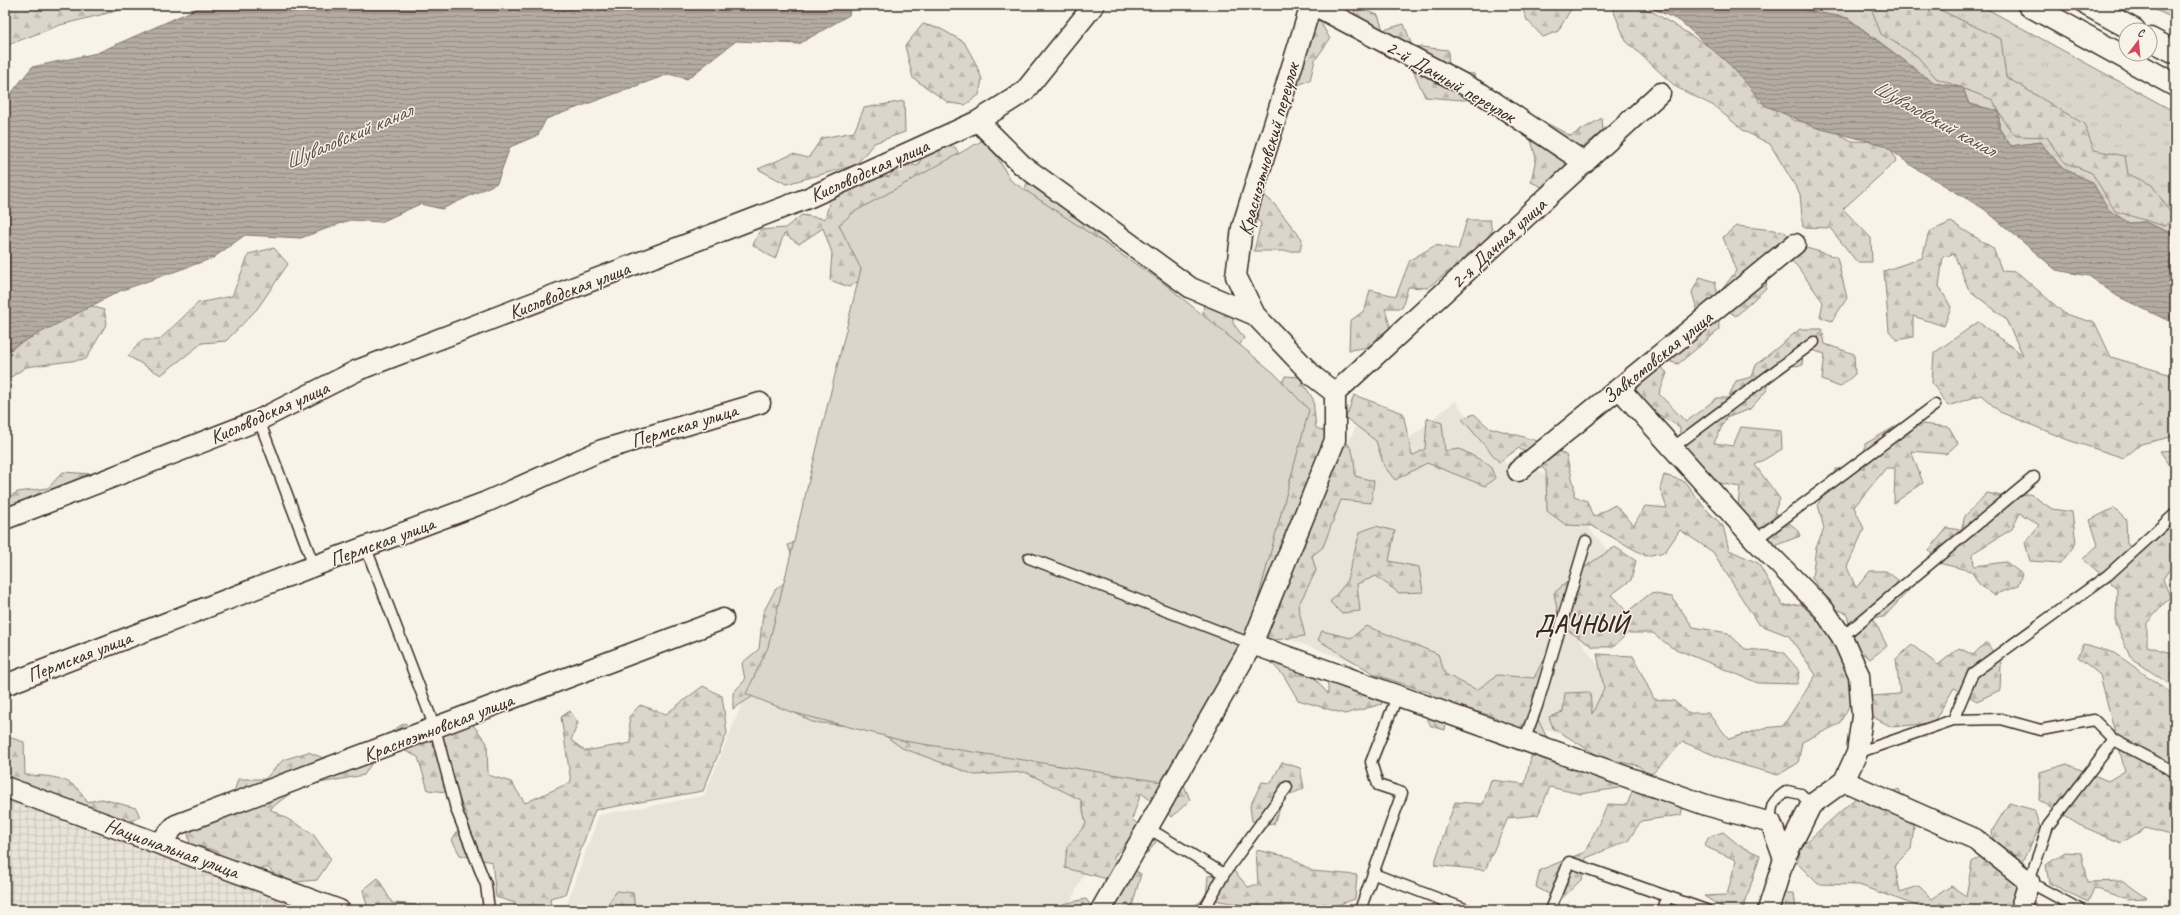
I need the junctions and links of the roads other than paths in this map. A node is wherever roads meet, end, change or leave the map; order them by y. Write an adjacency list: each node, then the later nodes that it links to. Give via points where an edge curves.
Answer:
1 (1094, 5): 10 (street, Кисловодская улица, via 1024,92)
2 (1312, 5): 11 (street, 2-й Дачный переулок, via 1482,94); 13 (street, Красноэтновский переулок, via 1242,228 1236,276)
3 (2029, 5): 8 (main road)
4 (2088, 5): 5 (main road)
5 (2119, 22)
6 (2158, 43): 7 (main road)
7 (2175, 52)
8 (2175, 85)
9 (1660, 93): 11 (street, 2-я Дачная улица)
10 (978, 121): 13 (street, via 1022,165 1191,288); 19 (street, Кисловодская улица, via 808,198 358,370)
11 (1585, 163): 16 (street, 2-я Дачная улица)
12 (1795, 244): 15 (street, Завкомовская улица)
13 (1255, 315): 16 (street, via 1313,376)
14 (1814, 342): 20 (lane)
15 (1619, 388): 20 (street); 21 (street, Завкомовская улица)
16 (1335, 393): 32 (street, via 1335,440)
17 (760, 403): 27 (street, Пермская улица, via 602,450 486,502)
18 (1935, 405): 25 (lane)
19 (258, 420): 24 (street, Кисловодская улица); 29 (lane)
20 (1672, 448): 25 (street)
21 (1518, 471)
22 (2034, 477): 31 (lane)
23 (2175, 514): 35 (lane, via 2108,575 1973,673)
24 (5, 519)
25 (1755, 540): 31 (street, via 1824,610)
26 (1586, 541): 38 (lane, via 1537,706)
27 (366, 548): 29 (street, Пермская улица); 36 (lane)
28 (1029, 558): 32 (lane)
29 (314, 566): 33 (street, Пермская улица)
30 (723, 619): 36 (street, Красноэтновская улица)
31 (1842, 637): 39 (street, via 1858,675 1862,716)
32 (1252, 644): 34 (street); 46 (street)
33 (5, 685)
34 (1397, 697): 38 (street); 50 (lane, via 1371,762 1378,785 1402,793)
35 (1953, 720): 37 (lane, via 2001,719 2041,730 2094,720); 39 (lane)
36 (435, 728): 47 (street, Красноэтновская улица, via 176,825); 54 (lane, via 456,809 486,885)
37 (2114, 740): 40 (lane); 51 (lane, via 2048,826)
38 (1524, 741): 45 (street, via 1706,805)
39 (1857, 753): 41 (street)
40 (2175, 772)
41 (1844, 781): 44 (street); 51 (street, via 1975,839)
42 (1287, 786): 49 (lane)
43 (5, 787): 47 (street, Национальная улица)
44 (1812, 805): 45 (lane, via 1802,794 1787,791 1774,801 1770,812); 48 (street)
45 (1771, 823): 48 (street)
46 (1148, 828): 49 (lane); 55 (street)
47 (159, 843): 53 (street, Национальная улица)
48 (1784, 859): 62 (street)
49 (1224, 874): 56 (lane)
50 (1374, 874): 57 (lane); 58 (lane)
51 (2029, 882): 63 (street); 64 (lane)
52 (1667, 897): 59 (lane, via 1569,862); 60 (lane); 61 (lane)
53 (339, 910)
54 (489, 910)
55 (1101, 910)
56 (1204, 910)
57 (1360, 910)
58 (1468, 910)
59 (1550, 910)
60 (1663, 910)
61 (1706, 910)
62 (1768, 910)
63 (2020, 910)
64 (2081, 910)

